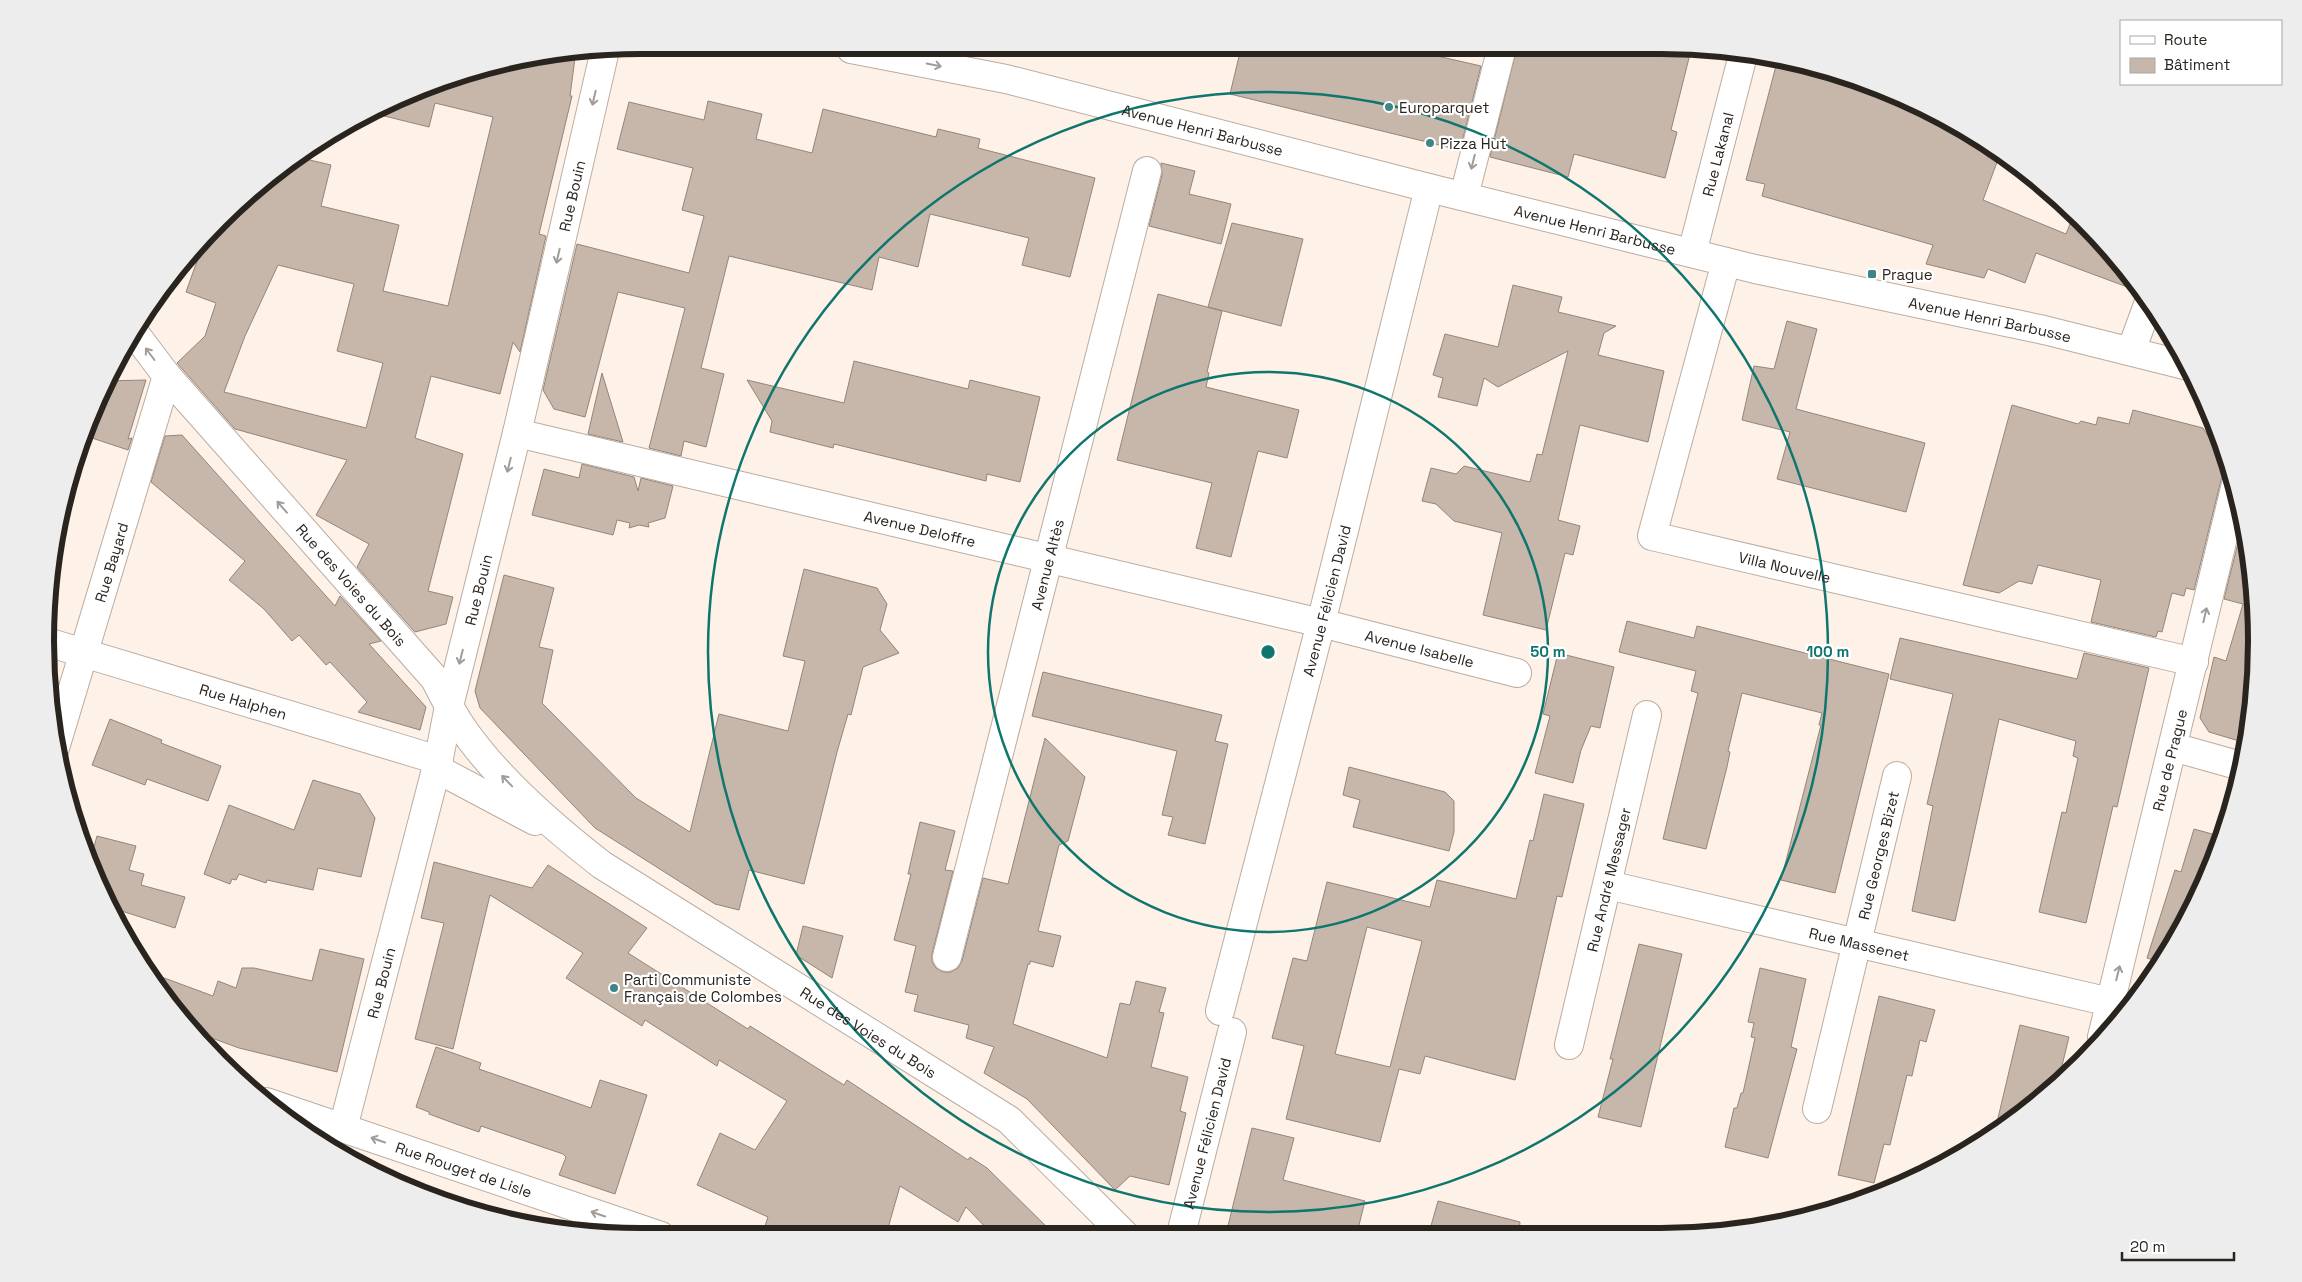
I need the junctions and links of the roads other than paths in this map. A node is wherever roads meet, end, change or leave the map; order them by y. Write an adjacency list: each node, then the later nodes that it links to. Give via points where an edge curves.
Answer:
1 (878, 54): 6 (street, Avenue Henri Barbusse, one-way to 6)
2 (962, 54): 6 (street, Avenue Henri Barbusse)
3 (1500, 54): 9 (street, one-way to 9)
4 (604, 55): 17 (street, Rue Bouin, one-way to 17)
5 (1742, 60): 10 (street, Rue Lakanal)
6 (1006, 79): 8 (street, Avenue Henri Barbusse)
7 (1146, 171): 19 (street, Avenue Altès)
8 (1429, 188): 9 (street, Avenue Henri Barbusse); 20 (street, Avenue Félicien David)
9 (1464, 196): 10 (street, Avenue Henri Barbusse)
10 (1692, 253): 11 (street, Avenue Henri Barbusse)
11 (1726, 262): 14 (street, Avenue Henri Barbusse); 23 (street, Villa Nouvelle, via 1652,536)
12 (2146, 311): 14 (street)
13 (138, 338): 16 (street, Rue des Voies du Bois, one-way to 13)
14 (2131, 351): 15 (street, Avenue Henri Barbusse)
15 (2179, 364)
16 (167, 376): 22 (street, Rue Bayard); 25 (street, Rue des Voies du Bois, one-way to 16, via 434,679)
17 (517, 434): 19 (street, Avenue Deloffre); 25 (street, Rue Bouin, one-way to 25)
18 (2231, 503): 23 (street, Rue de Prague, one-way to 18)
19 (1047, 558): 20 (street, Avenue Deloffre); 35 (street, Avenue Altès)
20 (1321, 623): 24 (street, Avenue Isabelle); 44 (street, Avenue Félicien David, via 1226,1022)
21 (54, 644): 22 (street, Rue Halphen)
22 (84, 653): 27 (street, Rue Bayard); 29 (street, Rue Halphen, via 425,756)
23 (2194, 662): 28 (street, Rue de Prague)
24 (1517, 673)
25 (449, 706): 29 (street, Rue Bouin); 32 (street, Rue des Voies du Bois, one-way to 25, via 505,780)
26 (1648, 715): 33 (street, Rue André Messager)
27 (61, 729)
28 (2173, 748): 30 (street); 36 (street, Rue de Prague, one-way to 28)
29 (438, 764): 32 (street, Rue des Voies du Bois); 41 (street, Rue Bouin)
30 (2235, 764)
31 (1896, 776): 34 (street, Rue Georges Bizet)
32 (568, 838): 43 (street, Rue des Voies du Bois, via 602,865 1009,1120)
33 (1608, 885): 34 (street, Rue Massenet); 38 (street, Rue André Messager)
34 (1857, 943): 36 (street, Rue Massenet); 40 (street, Rue Georges Bizet)
35 (947, 957)
36 (2110, 1002): 37 (street, Rue de Prague)
37 (2104, 1026)
38 (1569, 1046)
39 (287, 1109): 41 (street, Rue Rouget de Lisle)
40 (1817, 1109)
41 (343, 1128): 42 (street, Rue Rouget de Lisle, one-way to 41)
42 (637, 1228)
43 (1118, 1228)
44 (1182, 1228)

